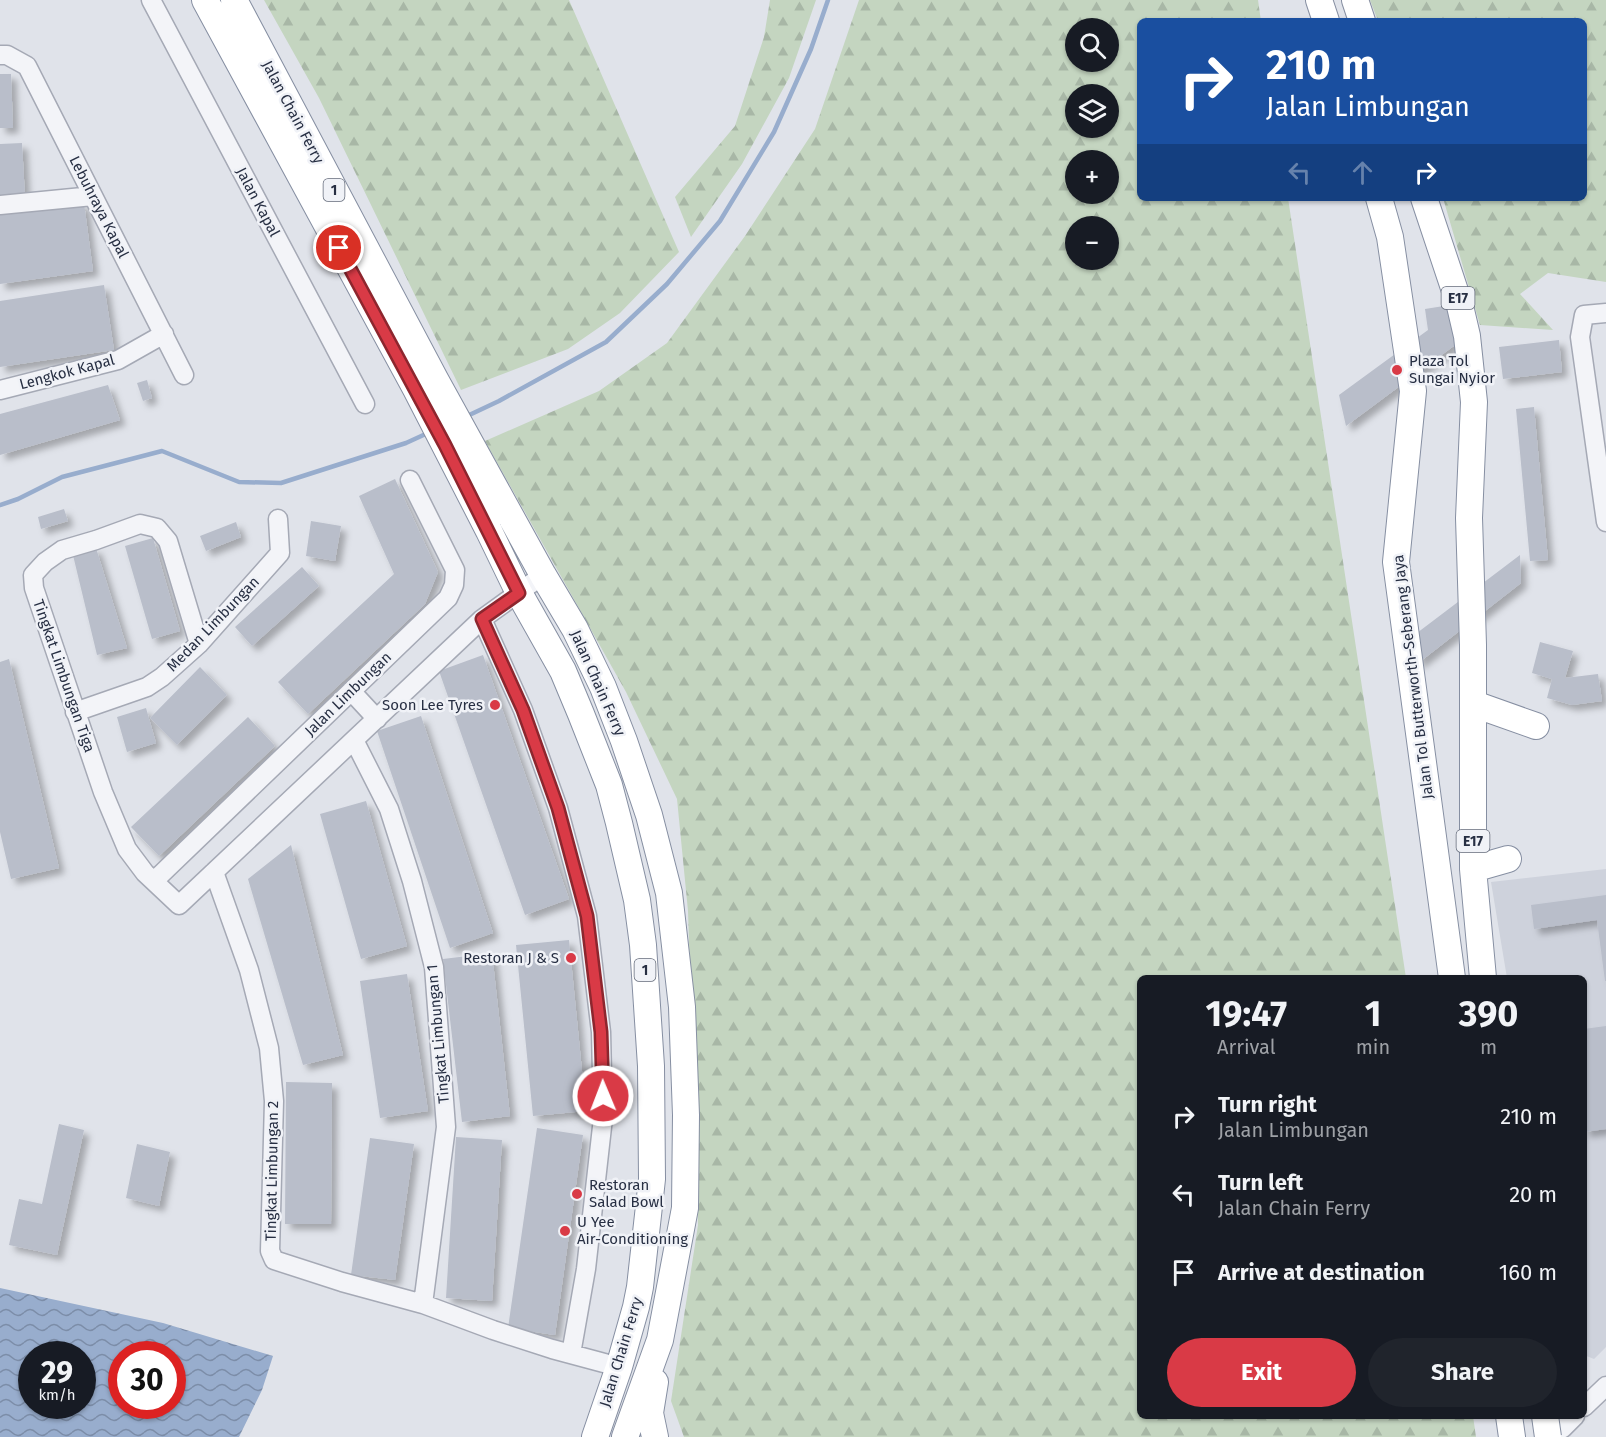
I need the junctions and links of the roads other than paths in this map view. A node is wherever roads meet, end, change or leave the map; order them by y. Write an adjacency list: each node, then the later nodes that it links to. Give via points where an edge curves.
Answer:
1 (151, 0): 18 (street, Jalan Kapal)
2 (205, 0): 16 (highway, Jalan Chain Ferry / 1)
3 (234, 0): 16 (highway, Jalan Chain Ferry / 1)
4 (1319, 0): 6 (highway)
5 (1355, 0): 7 (highway)
6 (1325, 18)
7 (1361, 18)
8 (0, 55): 9 (street, Lebuhraya Kapal, via 27,66)
9 (93, 196): 12 (street); 14 (street, Lebuhraya Kapal)
10 (1380, 201): 37 (highway, Jalan Tol Butterworth–Seberang Jaya / E17, via 1390,237 1413,391 1396,562)
11 (1425, 201): 28 (highway, E17, via 1460,306 1474,402 1469,518)
12 (0, 205)
13 (1606, 313): 19 (street, via 1584,315 1580,337)
14 (164, 334): 15 (street, Lebuhraya Kapal); 17 (street, Lengkok Kapal, via 118,360)
15 (184, 375)
16 (425, 384): 23 (highway, Jalan Chain Ferry / 1, via 512,518); 24 (highway, Jalan Chain Ferry / 1)
17 (0, 390)
18 (365, 404)
19 (1598, 409): 22 (street)
20 (410, 480): 27 (street, Jalan Limbungan, via 455,570 454,585 448,598)
21 (278, 519): 26 (street, Medan Limbungan, via 280,554)
22 (1606, 522)
23 (543, 575): 24 (street); 40 (highway, Jalan Chain Ferry / 1, via 603,687 649,814 669,893 682,1007 685,1208)
24 (519, 593): 25 (street); 42 (highway, Jalan Chain Ferry / 1, via 563,671 609,785 637,900 643,945 651,1066 652,1179 640,1287)
25 (482, 619): 30 (street); 41 (street, via 523,710 558,808 587,916 600,1021 603,1118 586,1269)
26 (199, 644): 29 (street, Medan Limbungan, via 147,687); 29 (street, Tingkat Limbungan Tiga, via 168,541 157,528 140,524 62,550 33,575 34,588)
27 (351, 691): 30 (street); 36 (street, Jalan Limbungan)
28 (1474, 704): 31 (highway); 34 (highway, E17)
29 (75, 712): 36 (street, Tingkat Limbungan Tiga, via 127,849)
30 (376, 719): 32 (street)
31 (1536, 726)
32 (354, 740): 35 (street); 39 (street, Tingkat Limbungan 1, via 389,809 434,967 446,1127)
33 (1508, 859): 34 (highway)
34 (1473, 869): 38 (highway, E17)
35 (214, 873): 36 (street, Tingkat Limbungan Tiga, via 179,904); 39 (street, Tingkat Limbungan 2, via 249,970 269,1048 274,1101 270,1251 274,1260)
36 (154, 881)
37 (1452, 975)
38 (1483, 975)
39 (423, 1304): 41 (street, Tingkat Limbungan 2)
40 (660, 1341): 49 (highway, Jalan Chain Ferry / 1); 50 (highway, via 650,1413)
41 (571, 1354): 42 (street, Tingkat Limbungan 2)
42 (619, 1367): 48 (highway, Jalan Chain Ferry / 1)
43 (1606, 1386): 44 (street)
44 (1587, 1404)
45 (1509, 1419): 51 (highway)
46 (1545, 1419): 52 (highway, bridge)
47 (1572, 1419): 52 (street)
48 (594, 1437)
49 (625, 1437)
50 (655, 1437)
51 (1512, 1437)
52 (1548, 1437)

